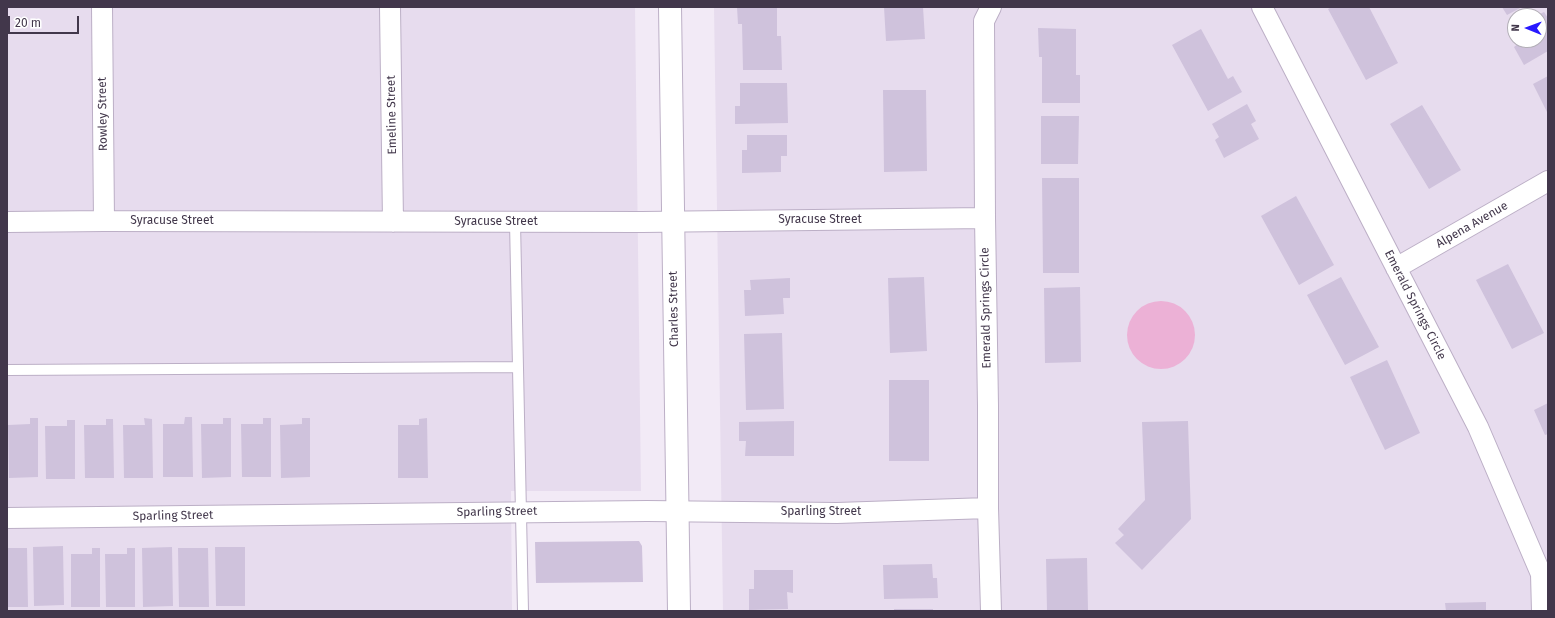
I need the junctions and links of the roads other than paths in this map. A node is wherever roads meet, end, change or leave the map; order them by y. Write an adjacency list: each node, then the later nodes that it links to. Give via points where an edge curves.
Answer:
1 (102, 7): 8 (street, Rowley Street)
2 (390, 7): 11 (street, Emeline Street)
3 (670, 7): 9 (street, Charles Street)
4 (991, 7): 7 (street, Emerald Springs Circle, via 984,20)
5 (1262, 7): 13 (street, Emerald Springs Circle)
6 (1548, 181): 13 (street, Alpena Avenue)
7 (985, 218): 9 (street, Syracuse Street); 16 (street, Emerald Springs Circle)
8 (104, 220): 10 (street, Syracuse Street); 11 (street, Syracuse Street)
9 (673, 221): 12 (street, Syracuse Street); 18 (street, Charles Street)
10 (7, 222)
11 (393, 222): 12 (street, Syracuse Street)
12 (515, 222): 14 (lane)
13 (1396, 268): 23 (street, Emerald Springs Circle, via 1478,427 1520,524 1541,574)
14 (518, 367): 15 (lane); 17 (lane)
15 (7, 370)
16 (988, 508): 18 (street, Sparling Street, via 838,513); 22 (street, Emerald Springs Circle)
17 (521, 512): 18 (street, Sparling Street); 19 (street, Sparling Street); 20 (lane)
18 (677, 512): 21 (street, Charles Street)
19 (7, 518)
20 (523, 611)
21 (679, 611)
22 (991, 611)
23 (1542, 611)

